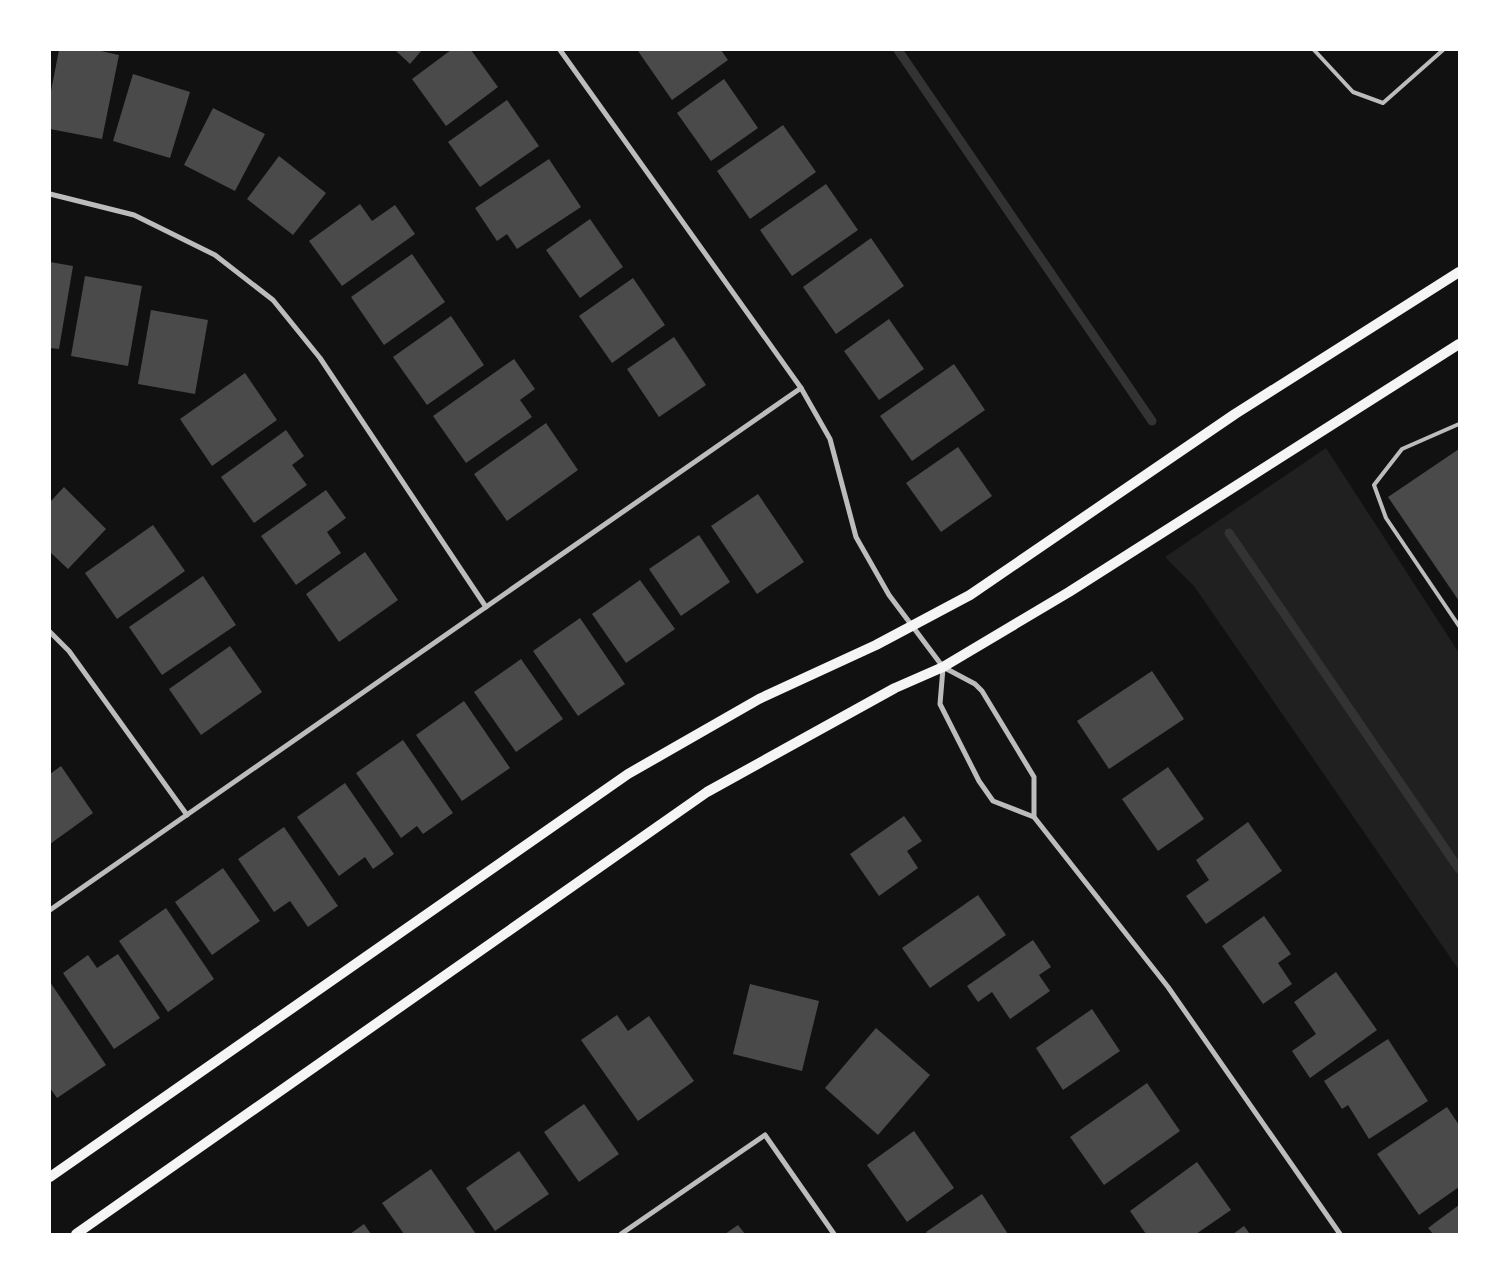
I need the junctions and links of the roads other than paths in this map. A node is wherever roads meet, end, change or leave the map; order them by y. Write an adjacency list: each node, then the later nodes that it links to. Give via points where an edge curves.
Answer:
1 (560, 50): 7 (street)
2 (1314, 50): 3 (lane, via 1353,92 1383,103)
3 (1442, 50)
4 (50, 194): 9 (street, via 134,215 215,255 273,300 320,358)
5 (1459, 272): 10 (main road, via 1235,414 970,594)
6 (1459, 344): 13 (main road, via 1069,592)
7 (801, 388): 9 (street); 10 (street, via 830,439 856,537 889,594)
8 (1459, 424): 11 (lane, via 1402,448 1374,485 1386,518)
9 (486, 607): 14 (street)
10 (913, 626): 13 (street); 17 (main road, via 759,700 628,774)
11 (1459, 626)
12 (50, 632): 14 (street, via 69,651)
13 (943, 667): 15 (street, via 975,684 1034,777); 15 (street, via 940,704 979,781 993,801); 18 (main road, via 895,688 707,792)
14 (187, 815): 16 (street)
15 (1034, 817): 21 (street, via 1168,987)
16 (50, 910)
17 (50, 1177)
18 (76, 1234)
19 (621, 1234): 20 (street, via 765,1135)
20 (834, 1234)
21 (1340, 1234)

